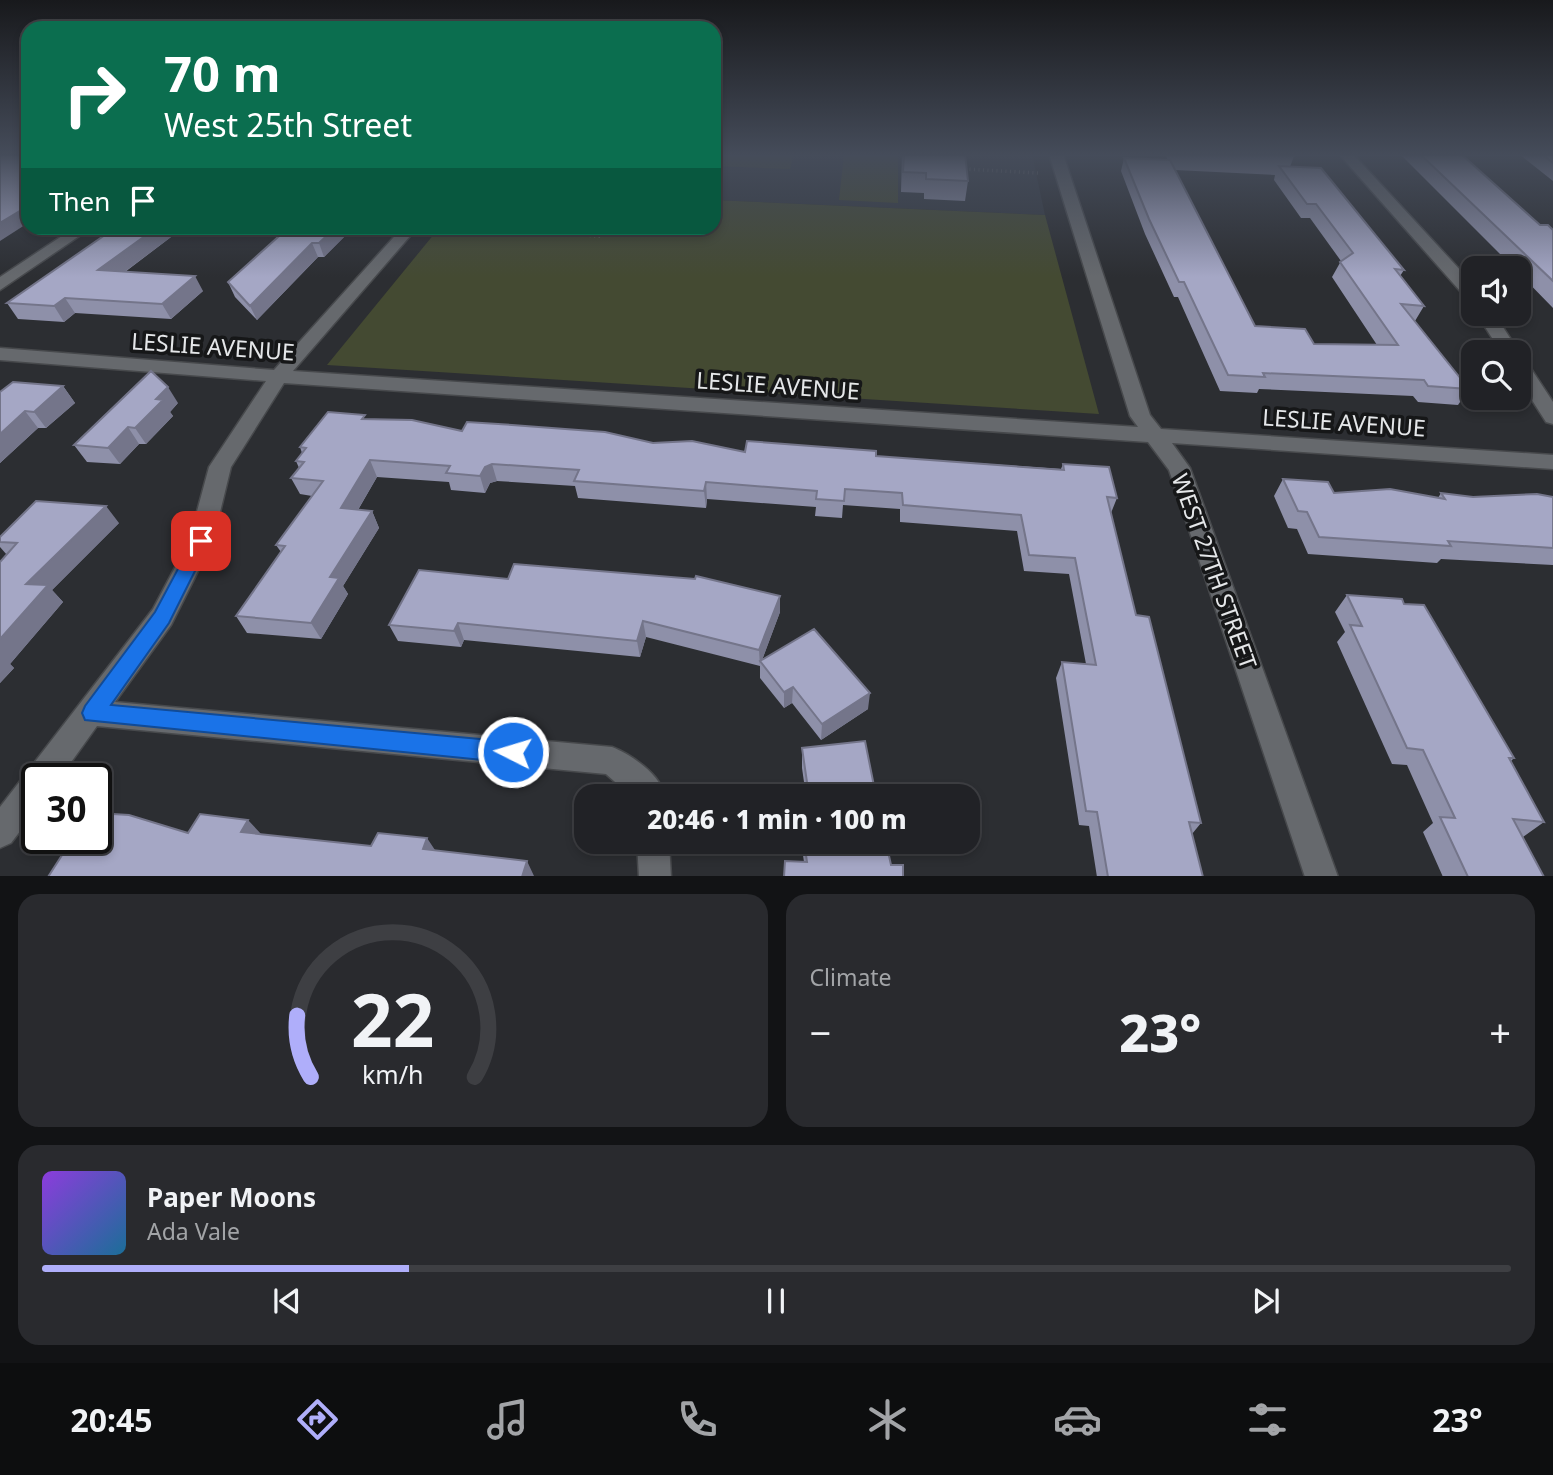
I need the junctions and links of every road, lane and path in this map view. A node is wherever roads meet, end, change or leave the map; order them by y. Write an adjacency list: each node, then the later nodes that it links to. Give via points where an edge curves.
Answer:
1 (1070, 195): 13 (street, WEST 27TH STREET, via 1140,416)
2 (1382, 195): 7 (street)
3 (73, 235): 8 (street)
4 (404, 235): 10 (street)
5 (582, 235): 6 (path)
6 (600, 235)
7 (1461, 282)
8 (0, 285)
9 (3, 356): 10 (street, LESLIE AVENUE)
10 (279, 376): 13 (street, LESLIE AVENUE); 15 (street, via 220,467 201,541 162,617)
11 (1531, 383): 12 (street)
12 (1553, 417)
13 (1153, 433): 14 (street, LESLIE AVENUE); 22 (street, WEST 27TH STREET, via 1180,468)
14 (1553, 462)
15 (93, 713): 16 (street); 17 (street, via 612,761)
16 (54, 763)
17 (639, 784)
18 (21, 805): 19 (street)
19 (0, 832)
20 (654, 854): 21 (street)
21 (655, 876)
22 (1322, 876)

